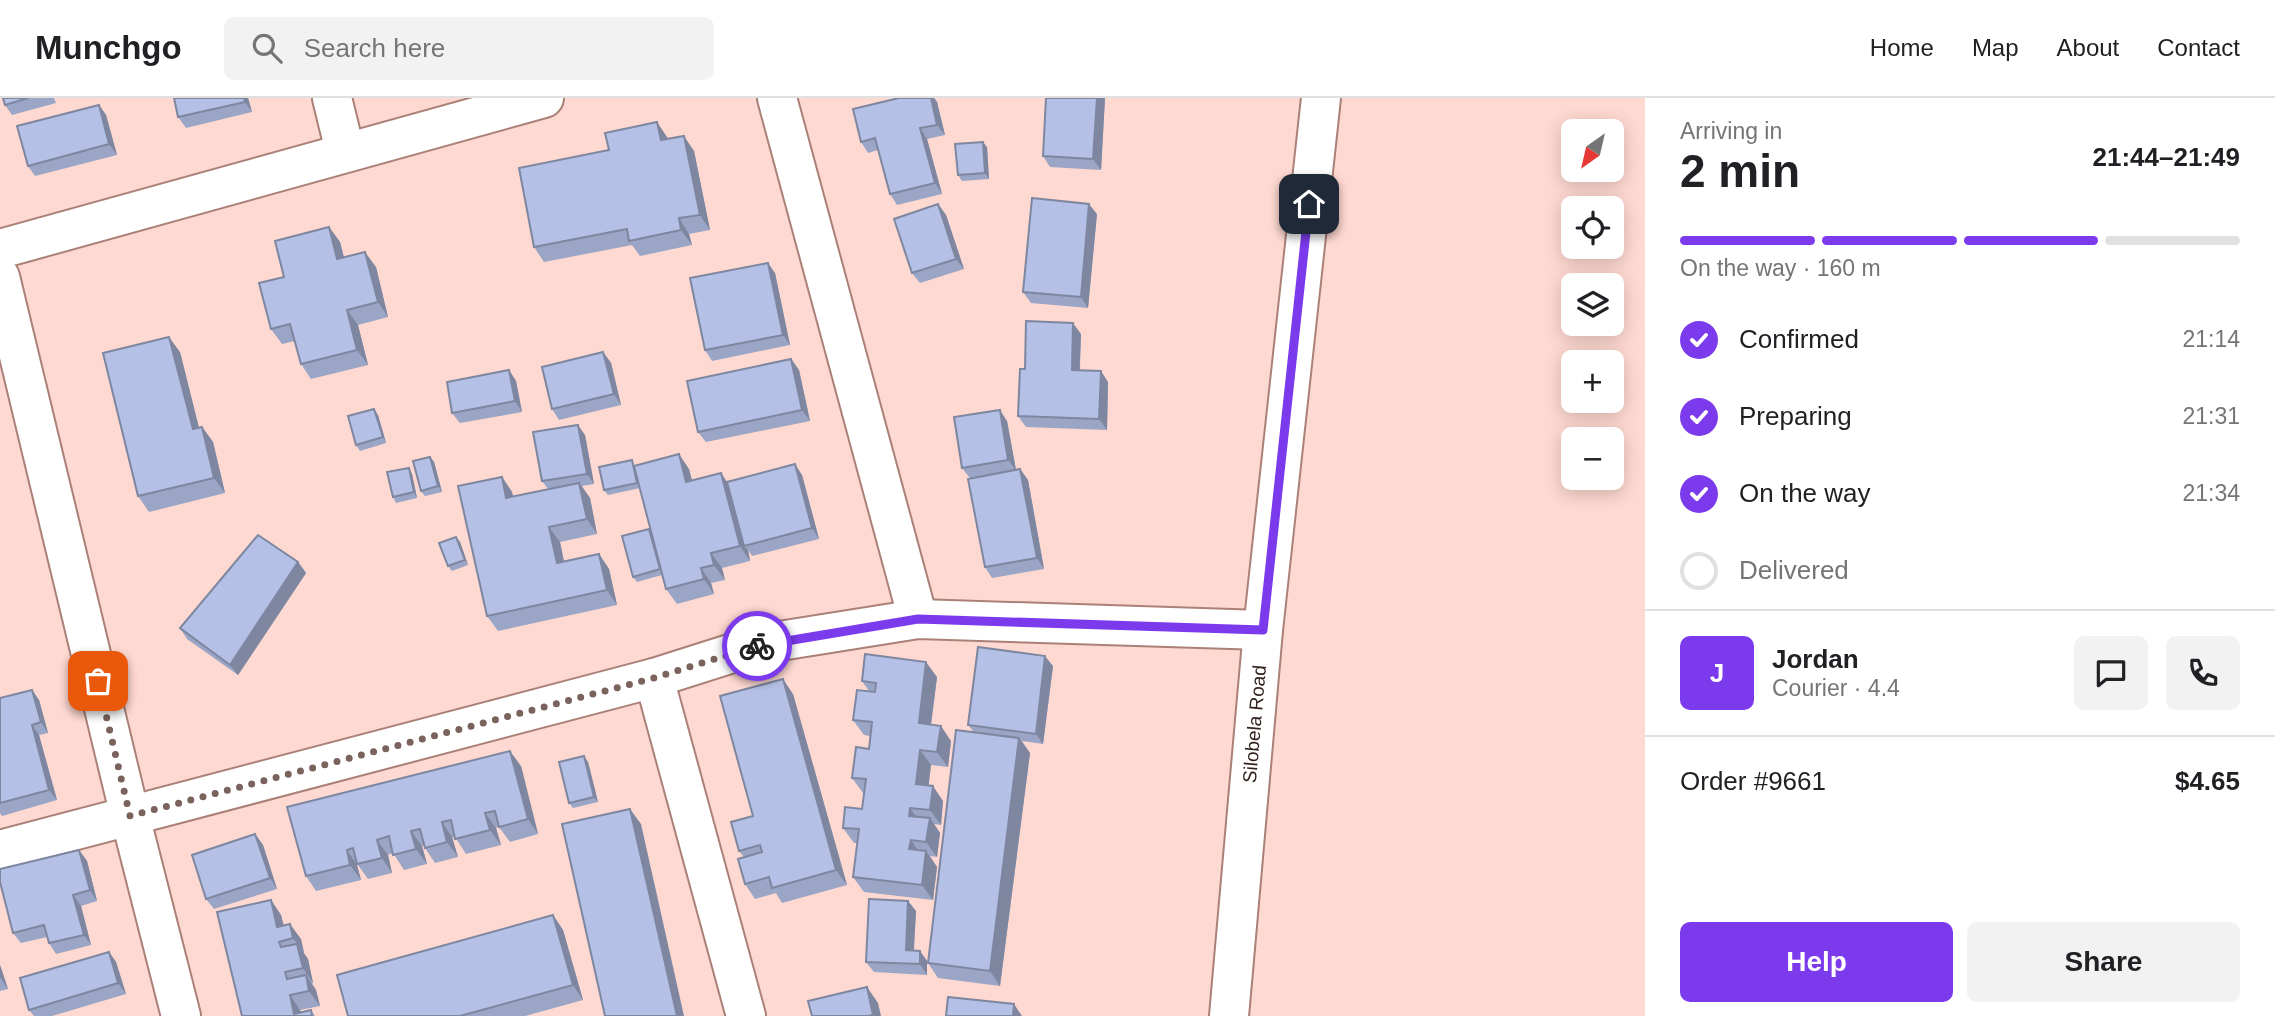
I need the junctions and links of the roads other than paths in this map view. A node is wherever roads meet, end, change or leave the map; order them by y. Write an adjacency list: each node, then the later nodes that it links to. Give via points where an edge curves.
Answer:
1 (332, 98): 5 (street)
2 (544, 98): 5 (street)
3 (777, 98): 8 (street)
4 (1321, 98): 9 (street, Silobela Road)
5 (345, 151): 6 (street)
6 (0, 249)
7 (0, 277): 11 (street)
8 (918, 619): 9 (street); 10 (street, via 761,644)
9 (1263, 630): 15 (street, Silobela Road)
10 (654, 678): 11 (street); 14 (street)
11 (130, 816): 12 (street); 13 (street)
12 (0, 850)
13 (181, 1016)
14 (746, 1016)
15 (1229, 1016)

